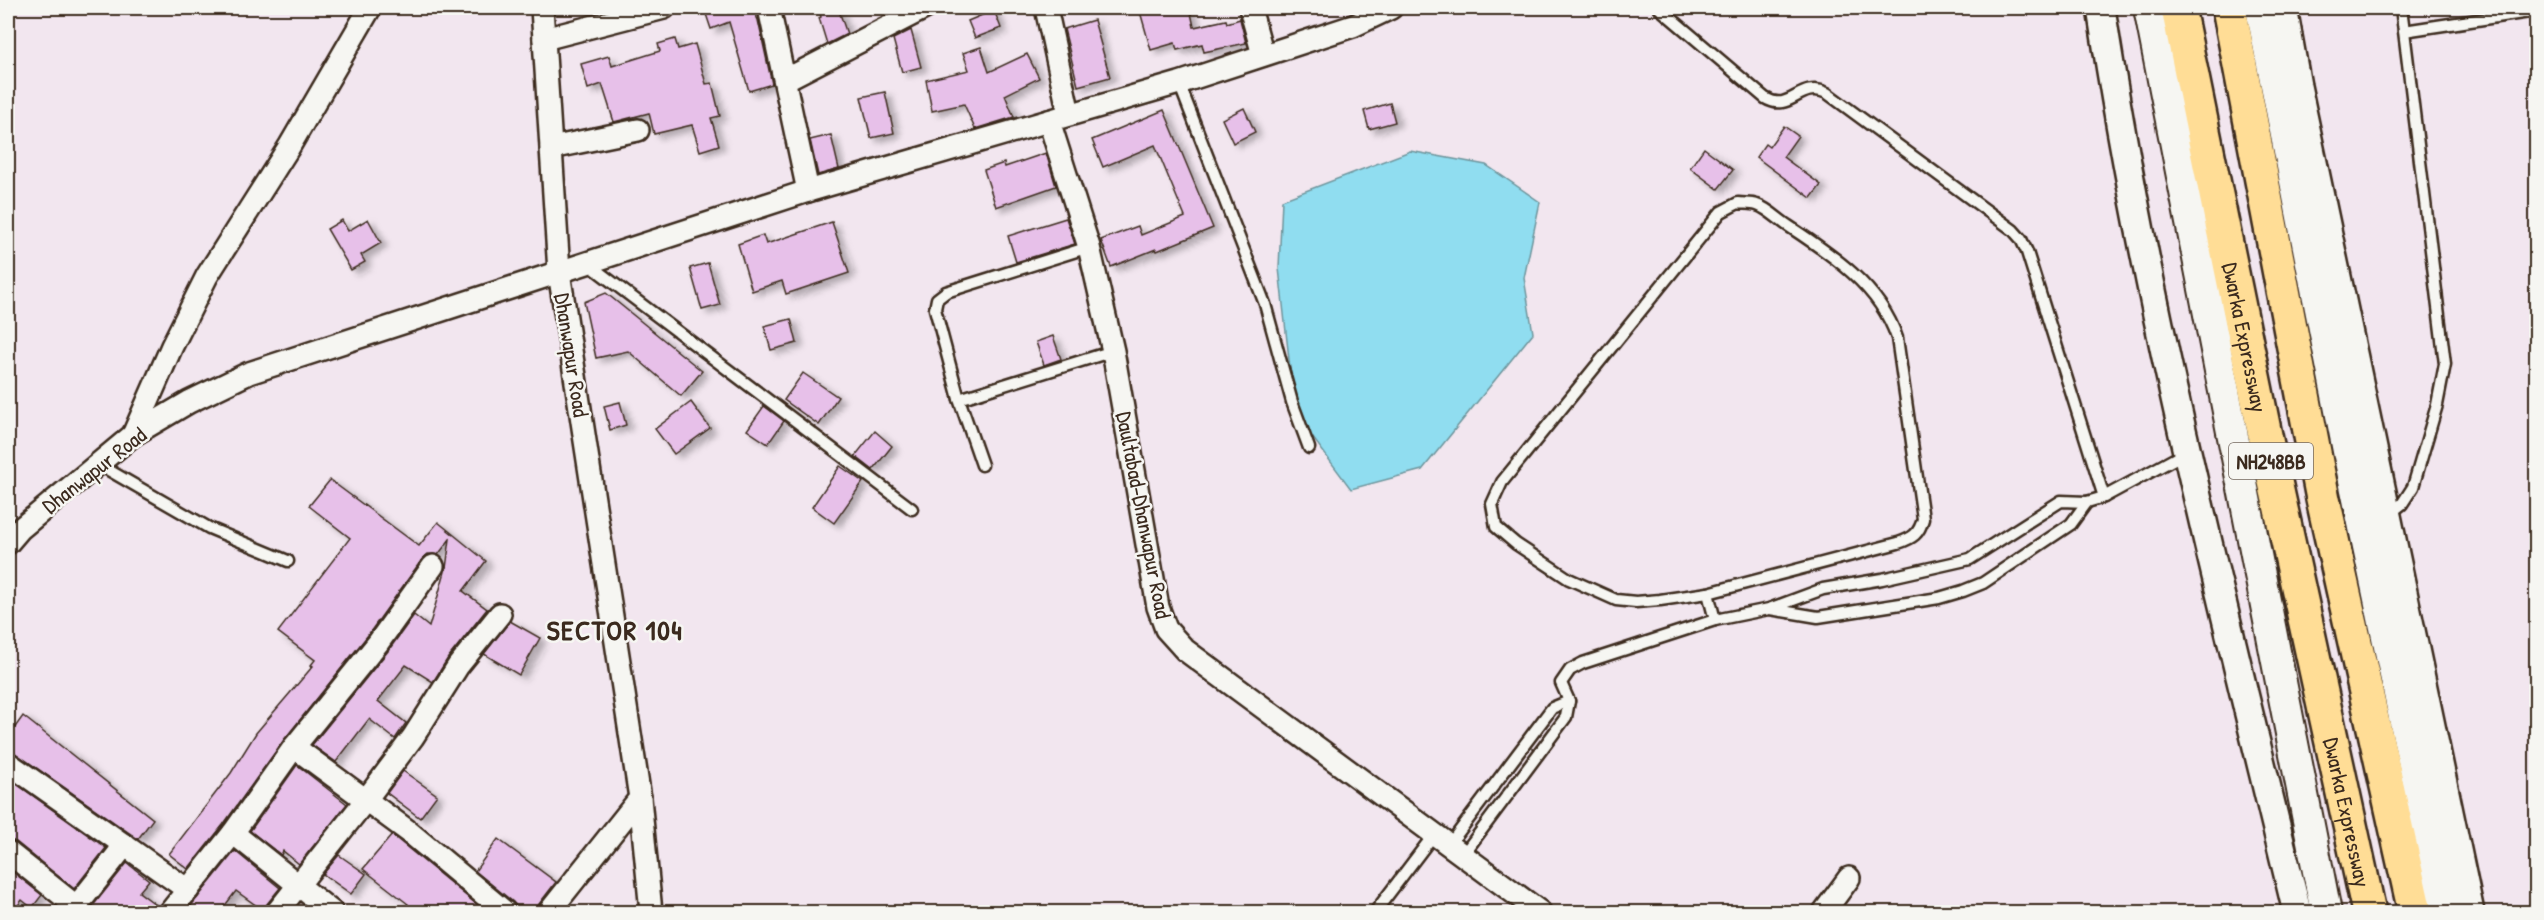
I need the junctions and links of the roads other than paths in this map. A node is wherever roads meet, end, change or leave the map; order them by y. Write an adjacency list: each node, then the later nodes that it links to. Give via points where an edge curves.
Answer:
1 (370, 8): 33 (street, via 289,147 207,276)
2 (542, 8): 19 (street)
3 (664, 8): 19 (street)
4 (769, 8): 21 (street)
5 (925, 8): 21 (street)
6 (1046, 8): 23 (street)
7 (1250, 8): 20 (street)
8 (1391, 8): 20 (street, via 1353,26)
9 (1659, 8): 38 (lane, via 1774,104 1782,104 1808,89 1827,93 2013,230 2026,252)
10 (2101, 8): 35 (street, via 2140,238)
11 (2149, 8): 72 (main road)
12 (2178, 8): 73 (highway, Dwarka Expressway / NH248BB, via 2267,445)
13 (2229, 8): 74 (highway, Dwarka Expressway / NH248BB, via 2323,499)
14 (2261, 8): 75 (main road, via 2350,461)
15 (2283, 8): 41 (street)
16 (2401, 8): 18 (lane)
17 (2536, 11): 18 (lane)
18 (2404, 31): 41 (lane, via 2445,364 2438,405 2413,487)
19 (544, 39): 26 (street)
20 (1263, 55): 22 (street)
21 (785, 80): 27 (street)
22 (1179, 83): 23 (street); 34 (lane, via 1265,304)
23 (1069, 114): 24 (street)
24 (1049, 121): 27 (street); 28 (street, Daultabad-Dhanwapur Road)
25 (638, 130): 26 (street)
26 (551, 148): 30 (street)
27 (808, 191): 29 (street)
28 (1089, 247): 31 (street, Daultabad-Dhanwapur Road); 32 (lane, via 980,279 937,299 935,309)
29 (587, 263): 30 (street); 40 (lane)
30 (559, 272): 33 (street, Dhanwapur Road, via 249,373); 52 (street, Dhanwapur Road)
31 (1113, 351): 32 (lane); 55 (street, Daultabad-Dhanwapur Road, via 1158,607 1166,629 1185,650)
32 (958, 399): 37 (lane)
33 (133, 435): 36 (street, Dhanwapur Road)
34 (1309, 448)
35 (2187, 452): 38 (lane); 71 (street)
36 (98, 464): 42 (street, Dhanwapur Road); 43 (lane, via 209,528)
37 (982, 465)
38 (2104, 497): 39 (lane)
39 (2087, 502): 46 (lane, via 2061,501 1970,560 1823,589); 46 (lane, via 2071,524 1983,583 1963,591 1818,617)
40 (912, 509)
41 (2387, 517): 76 (street)
42 (8, 543)
43 (288, 561)
44 (433, 566): 50 (street, via 364,662)
45 (1708, 593): 45 (lane, via 1912,538 1923,519 1891,319 1849,270 1819,246 1757,205 1738,203 1720,212 1502,482 1491,504 1496,527 1516,544 1569,579 1616,600 1635,602); 48 (lane)
46 (1768, 609): 48 (lane)
47 (500, 614): 53 (street, via 458,666 413,737)
48 (1715, 620): 49 (lane, via 1570,670 1561,683)
49 (1569, 701): 55 (lane, via 1566,717); 55 (lane, via 1552,708)
50 (294, 747): 53 (street); 54 (street)
51 (8, 763): 56 (street)
52 (640, 798): 66 (street); 67 (street, Dhanwapur Road)
53 (365, 801): 59 (street); 65 (street, via 408,831)
54 (233, 833): 59 (street); 60 (street)
55 (1449, 844): 68 (lane); 69 (street, Daultabad-Dhanwapur Road)
56 (125, 845): 60 (street); 61 (street)
57 (8, 852): 61 (street)
58 (1849, 878): 70 (street)
59 (299, 884): 63 (street); 64 (street)
60 (188, 890): 62 (street)
61 (75, 910)
62 (170, 912)
63 (277, 912)
64 (332, 912)
65 (505, 912)
66 (549, 912)
67 (651, 912)
68 (1375, 912)
69 (1540, 912)
70 (1824, 912)
71 (2297, 912)
72 (2326, 912)
73 (2369, 912)
74 (2415, 912)
75 (2445, 912)
76 (2470, 912)

